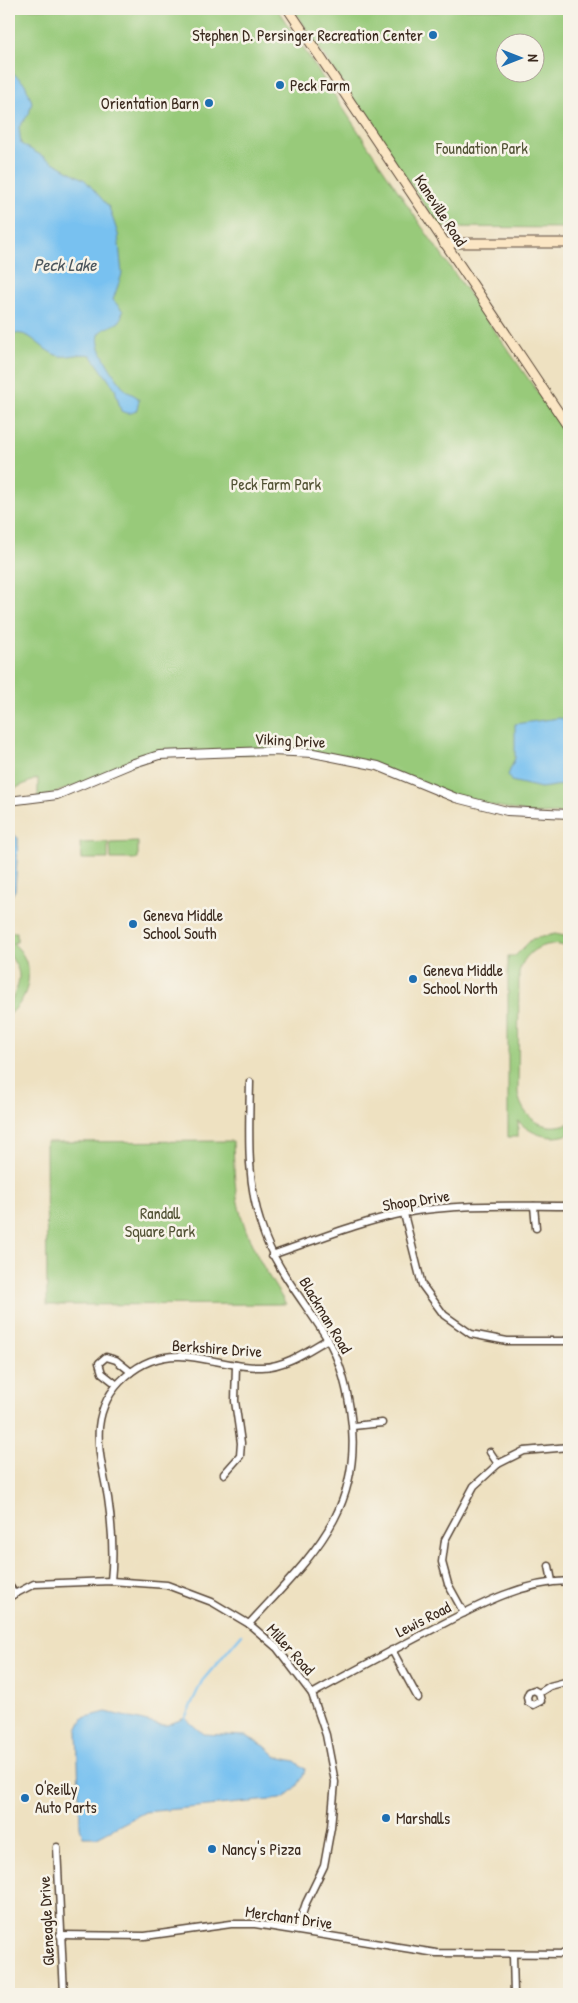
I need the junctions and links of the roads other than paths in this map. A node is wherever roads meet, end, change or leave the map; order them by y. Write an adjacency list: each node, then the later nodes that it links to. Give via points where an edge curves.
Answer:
1 (288, 9): 2 (main road, Kaneville Road)
2 (444, 243): 3 (main road); 4 (main road, Kaneville Road)
3 (569, 243)
4 (569, 428)
5 (9, 801): 6 (street, Viking Drive, via 57,795 159,755 272,751 313,753 378,766 456,798 507,811)
6 (569, 814)
7 (250, 1082): 12 (street, Blackman Road, via 250,1179 255,1207)
8 (534, 1206): 9 (street, Shoop Drive); 10 (street, Shoop Drive, via 447,1208); 11 (street)
9 (569, 1206)
10 (404, 1214): 12 (street, Shoop Drive, via 362,1224); 14 (street, via 422,1285 444,1315 472,1334 507,1341)
11 (536, 1228)
12 (272, 1255): 13 (street, Blackman Road)
13 (328, 1339): 15 (street, Berkshire Drive, via 293,1358 264,1367); 19 (street, Blackman Road, via 346,1379)
14 (569, 1339)
15 (236, 1364): 16 (street, Berkshire Drive, via 177,1356 150,1362); 23 (street, via 235,1400 240,1456)
16 (131, 1372): 17 (street, Berkshire Drive); 17 (street, via 116,1360 106,1357 99,1363 102,1373)
17 (116, 1384): 25 (street, Berkshire Drive, via 99,1426 100,1462 108,1498 113,1552)
18 (382, 1424): 19 (street)
19 (353, 1426): 31 (street, Blackman Road, via 354,1464 343,1505 321,1545)
20 (569, 1447): 22 (street, via 524,1451)
21 (490, 1452): 22 (street)
22 (498, 1464): 30 (street, via 474,1486 445,1540 442,1562 448,1584)
23 (224, 1474)
24 (549, 1566): 26 (street)
25 (111, 1581): 29 (street, Miller Road, via 34,1584); 31 (street, Miller Road, via 167,1585 212,1602)
26 (552, 1581): 27 (street, Lewis Road); 30 (street, Lewis Road, via 510,1591)
27 (569, 1581)
28 (9, 1585): 29 (street, Miller Road)
29 (11, 1595)
30 (464, 1613): 32 (street, Lewis Road)
31 (250, 1624): 35 (street, Miller Road, via 277,1648)
32 (392, 1650): 35 (street, Lewis Road); 36 (street)
33 (569, 1681): 34 (street, via 550,1686)
34 (540, 1693)
35 (312, 1694): 38 (street, Miller Road, via 326,1735 335,1782 332,1827 324,1866)
36 (418, 1698)
37 (57, 1847): 39 (street, Gleneagle Drive)
38 (297, 1930): 39 (street, Merchant Drive, via 234,1924 145,1936); 41 (street, Merchant Drive, via 436,1954)
39 (60, 1935): 42 (street, Gleneagle Drive)
40 (569, 1954): 41 (street, Merchant Drive)
41 (513, 1955): 43 (street)
42 (64, 1994)
43 (514, 1994)

